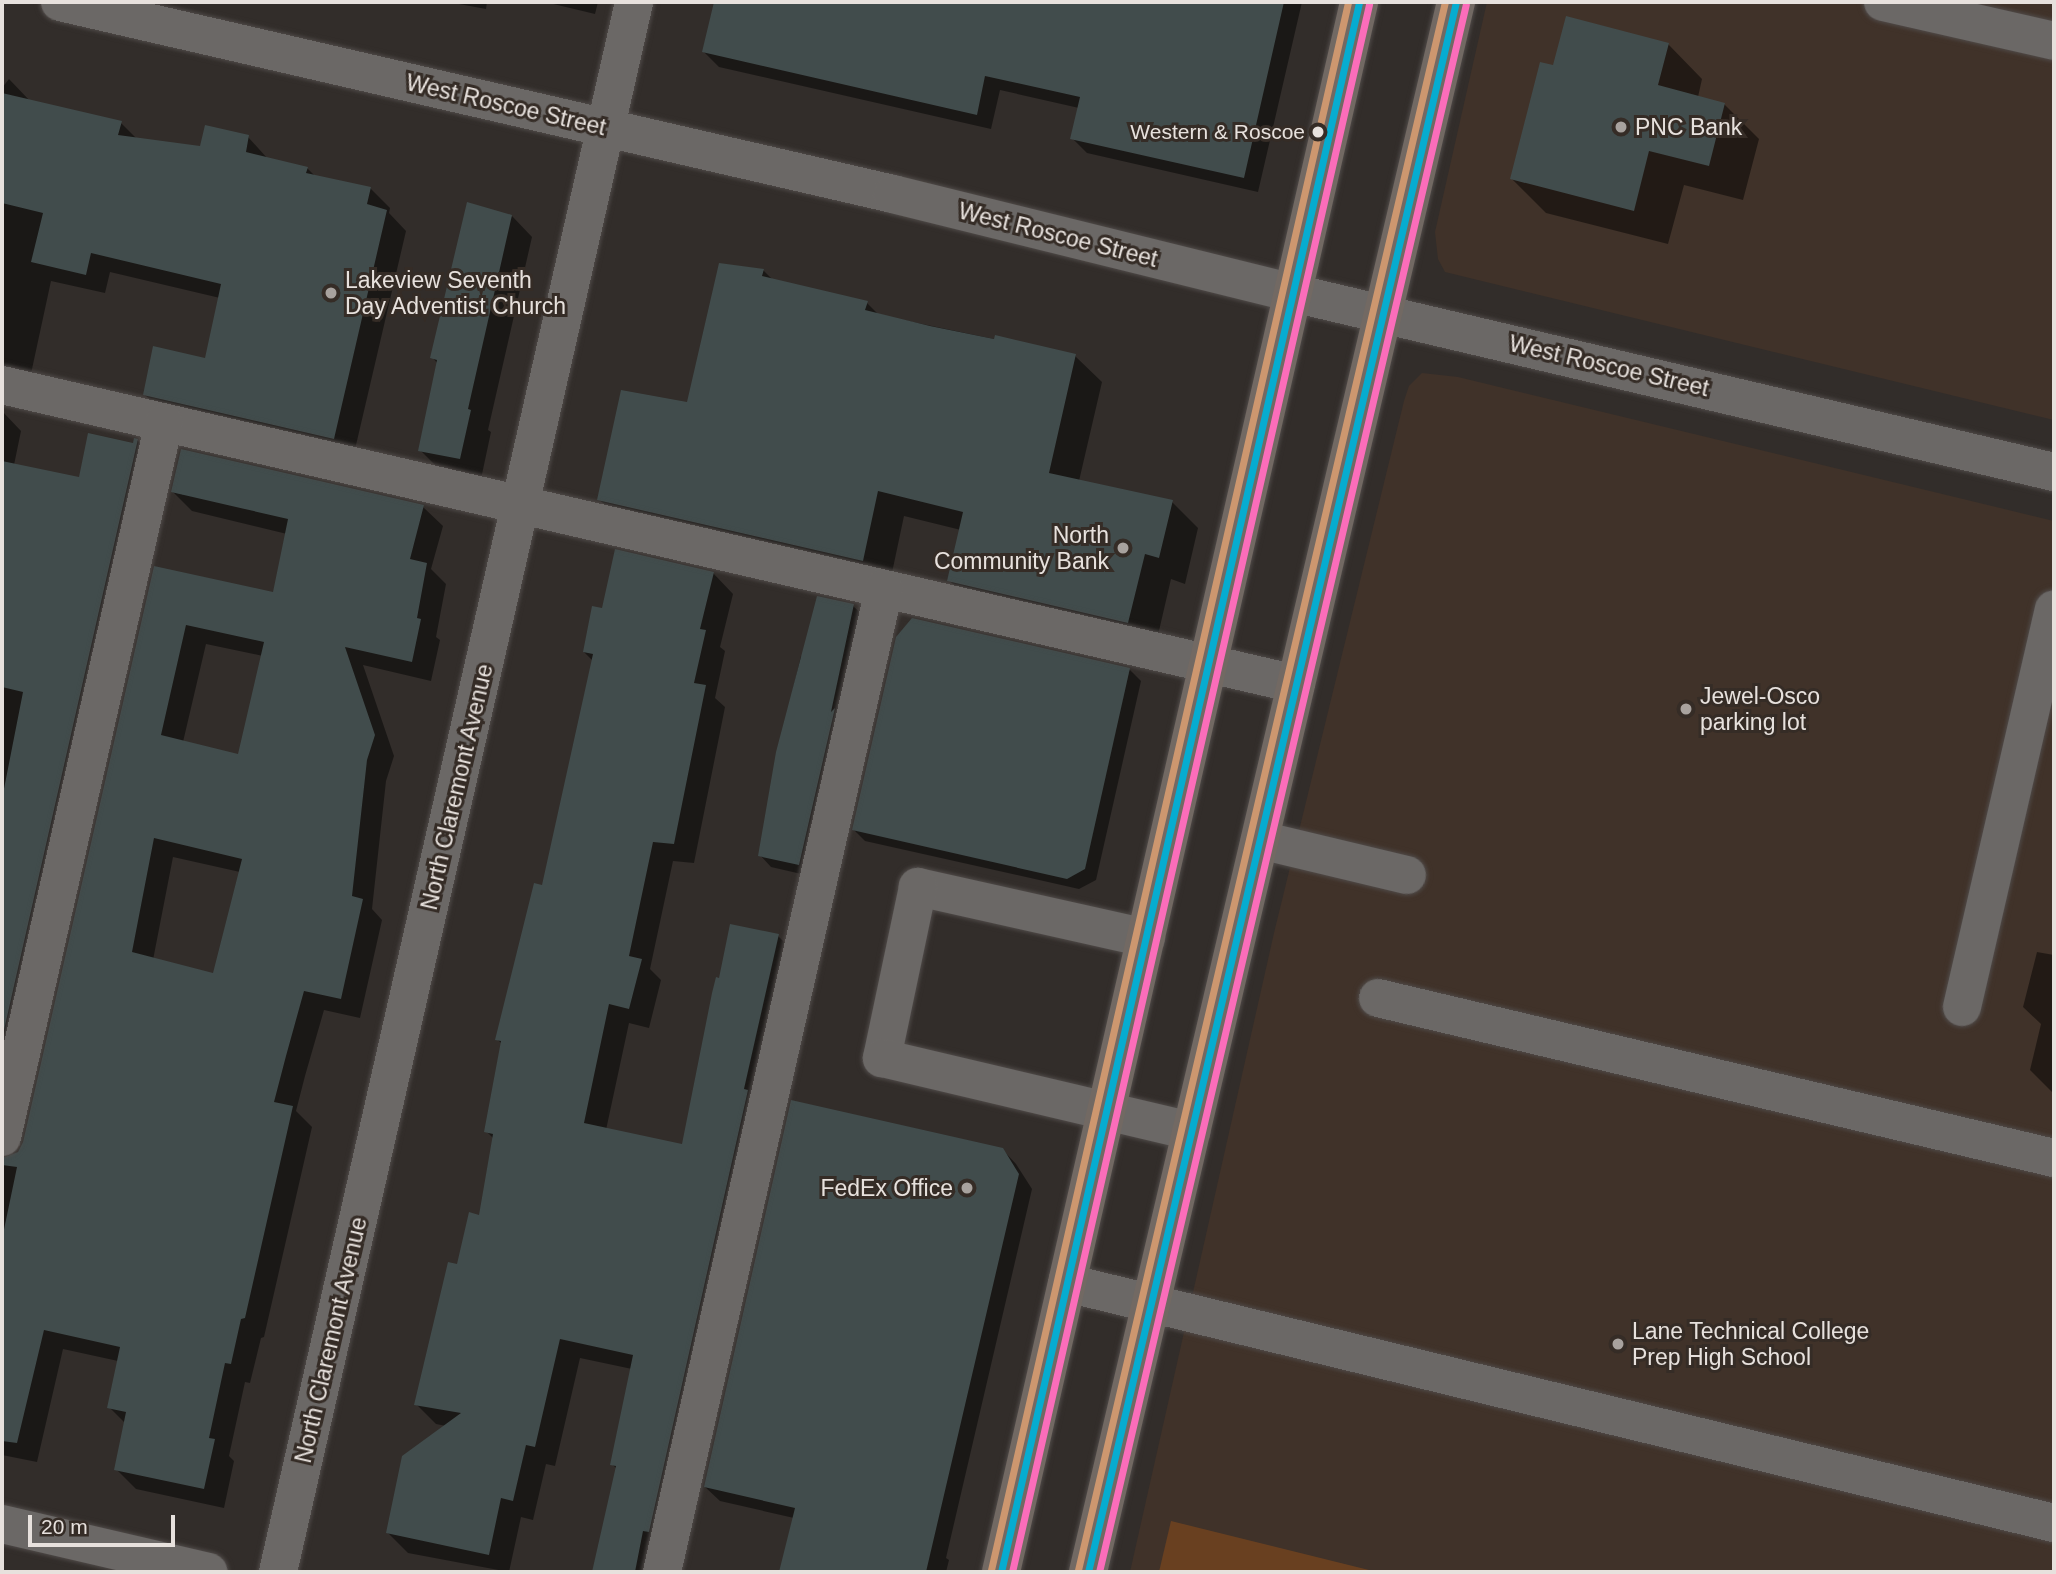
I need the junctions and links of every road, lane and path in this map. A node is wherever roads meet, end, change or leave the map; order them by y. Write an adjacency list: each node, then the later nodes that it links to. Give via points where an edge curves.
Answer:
1 (60, 2): 7 (street, West Roscoe Street)
2 (634, 2): 7 (street, North Claremont Avenue)
3 (1359, 2): 8 (main road)
4 (1456, 2): 9 (main road)
5 (1883, 2): 6 (street)
6 (2054, 41)
7 (605, 128): 8 (street, West Roscoe Street); 13 (street, North Claremont Avenue)
8 (1293, 293): 9 (street, West Roscoe Street); 16 (main road)
9 (1385, 314): 12 (street, West Roscoe Street); 17 (main road)
10 (2, 385): 11 (street)
11 (164, 423): 13 (street); 25 (street)
12 (2054, 472)
13 (520, 505): 14 (street); 32 (street, North Claremont Avenue)
14 (884, 589): 16 (street); 33 (street)
15 (2054, 610): 22 (street)
16 (1208, 664): 17 (street); 20 (main road)
17 (1296, 684): 18 (main road)
18 (1260, 840): 19 (street); 24 (main road)
19 (1407, 875)
20 (1146, 938): 23 (main road); 23 (street, via 918,887 881,1058)
21 (1378, 998): 26 (street)
22 (1962, 1007)
23 (1106, 1111): 24 (street); 27 (main road)
24 (1192, 1130): 28 (main road)
25 (2, 1138)
26 (2054, 1158)
27 (1067, 1283): 28 (street); 34 (main road)
28 (1151, 1304): 29 (street); 35 (main road)
29 (2054, 1523)
30 (2, 1524): 31 (street)
31 (209, 1572)
32 (278, 1572)
33 (662, 1572)
34 (1001, 1572)
35 (1088, 1572)

